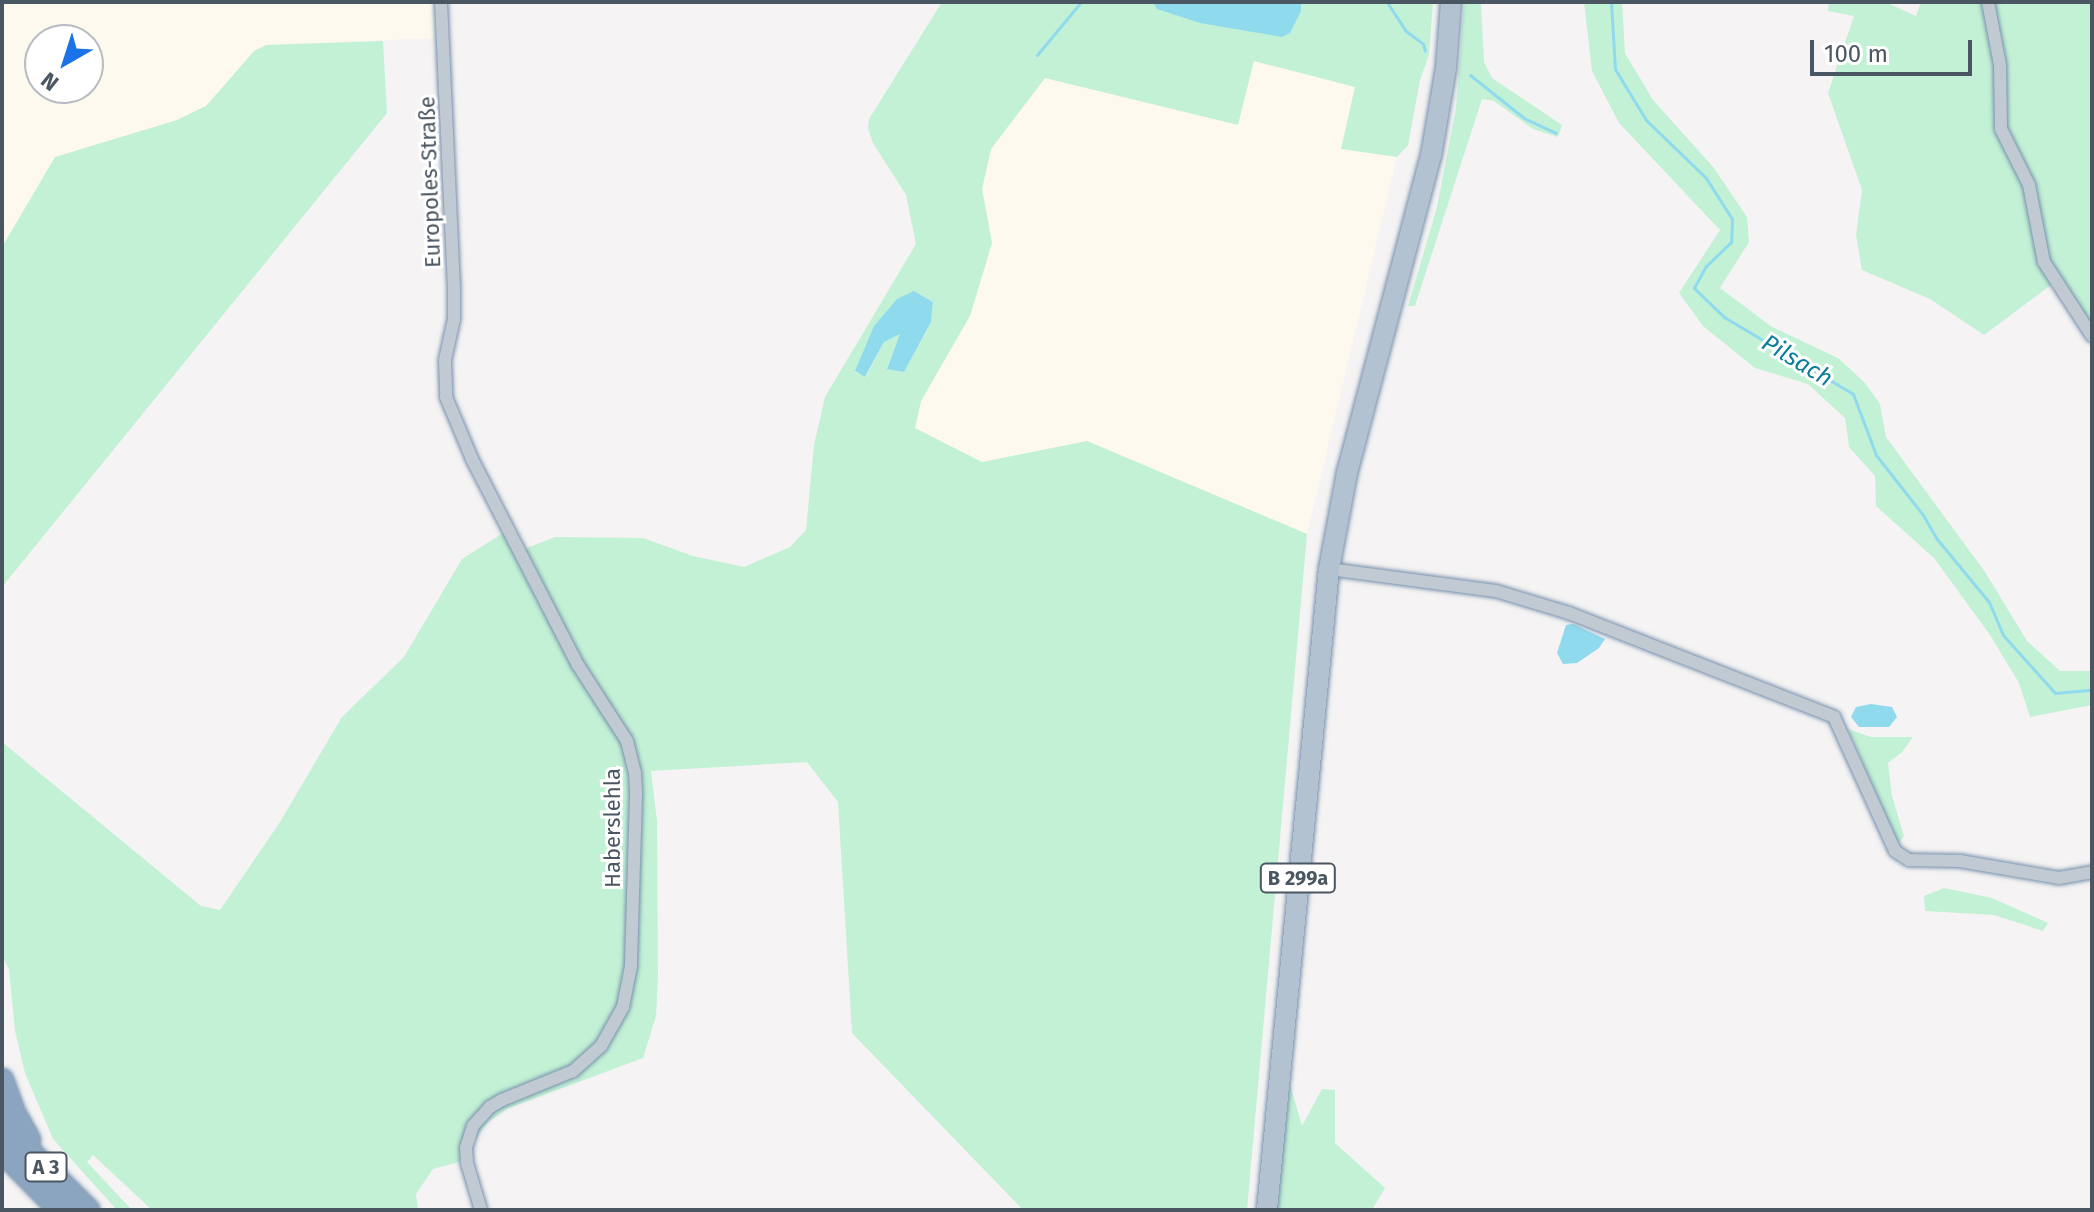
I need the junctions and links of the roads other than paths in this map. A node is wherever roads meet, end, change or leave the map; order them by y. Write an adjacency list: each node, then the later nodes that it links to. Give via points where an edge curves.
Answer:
1 (441, 2): 5 (street, Europoles-Straße, via 454,290)
2 (1451, 2): 6 (main road, B 299a, via 1431,156 1350,459)
3 (1988, 2): 4 (street, via 2000,65 2001,129 2029,185 2044,262)
4 (2092, 336)
5 (445, 360): 14 (street, Haberslehla, via 446,397 472,459 578,665 621,730 635,773 631,966 623,1007 601,1046 581,1065 490,1107 473,1126 467,1163)
6 (1329, 569): 7 (street, via 1496,591 1569,613 1834,717 1895,851 1909,860 1960,861 2059,878); 15 (main road, B 299a)
7 (2092, 872)
8 (2, 1080): 11 (highway)
9 (2, 1124): 11 (highway, A 3)
10 (2, 1151): 12 (highway, A 3)
11 (41, 1162): 13 (highway, A 3)
12 (60, 1210)
13 (88, 1210)
14 (481, 1210)
15 (1267, 1210)

